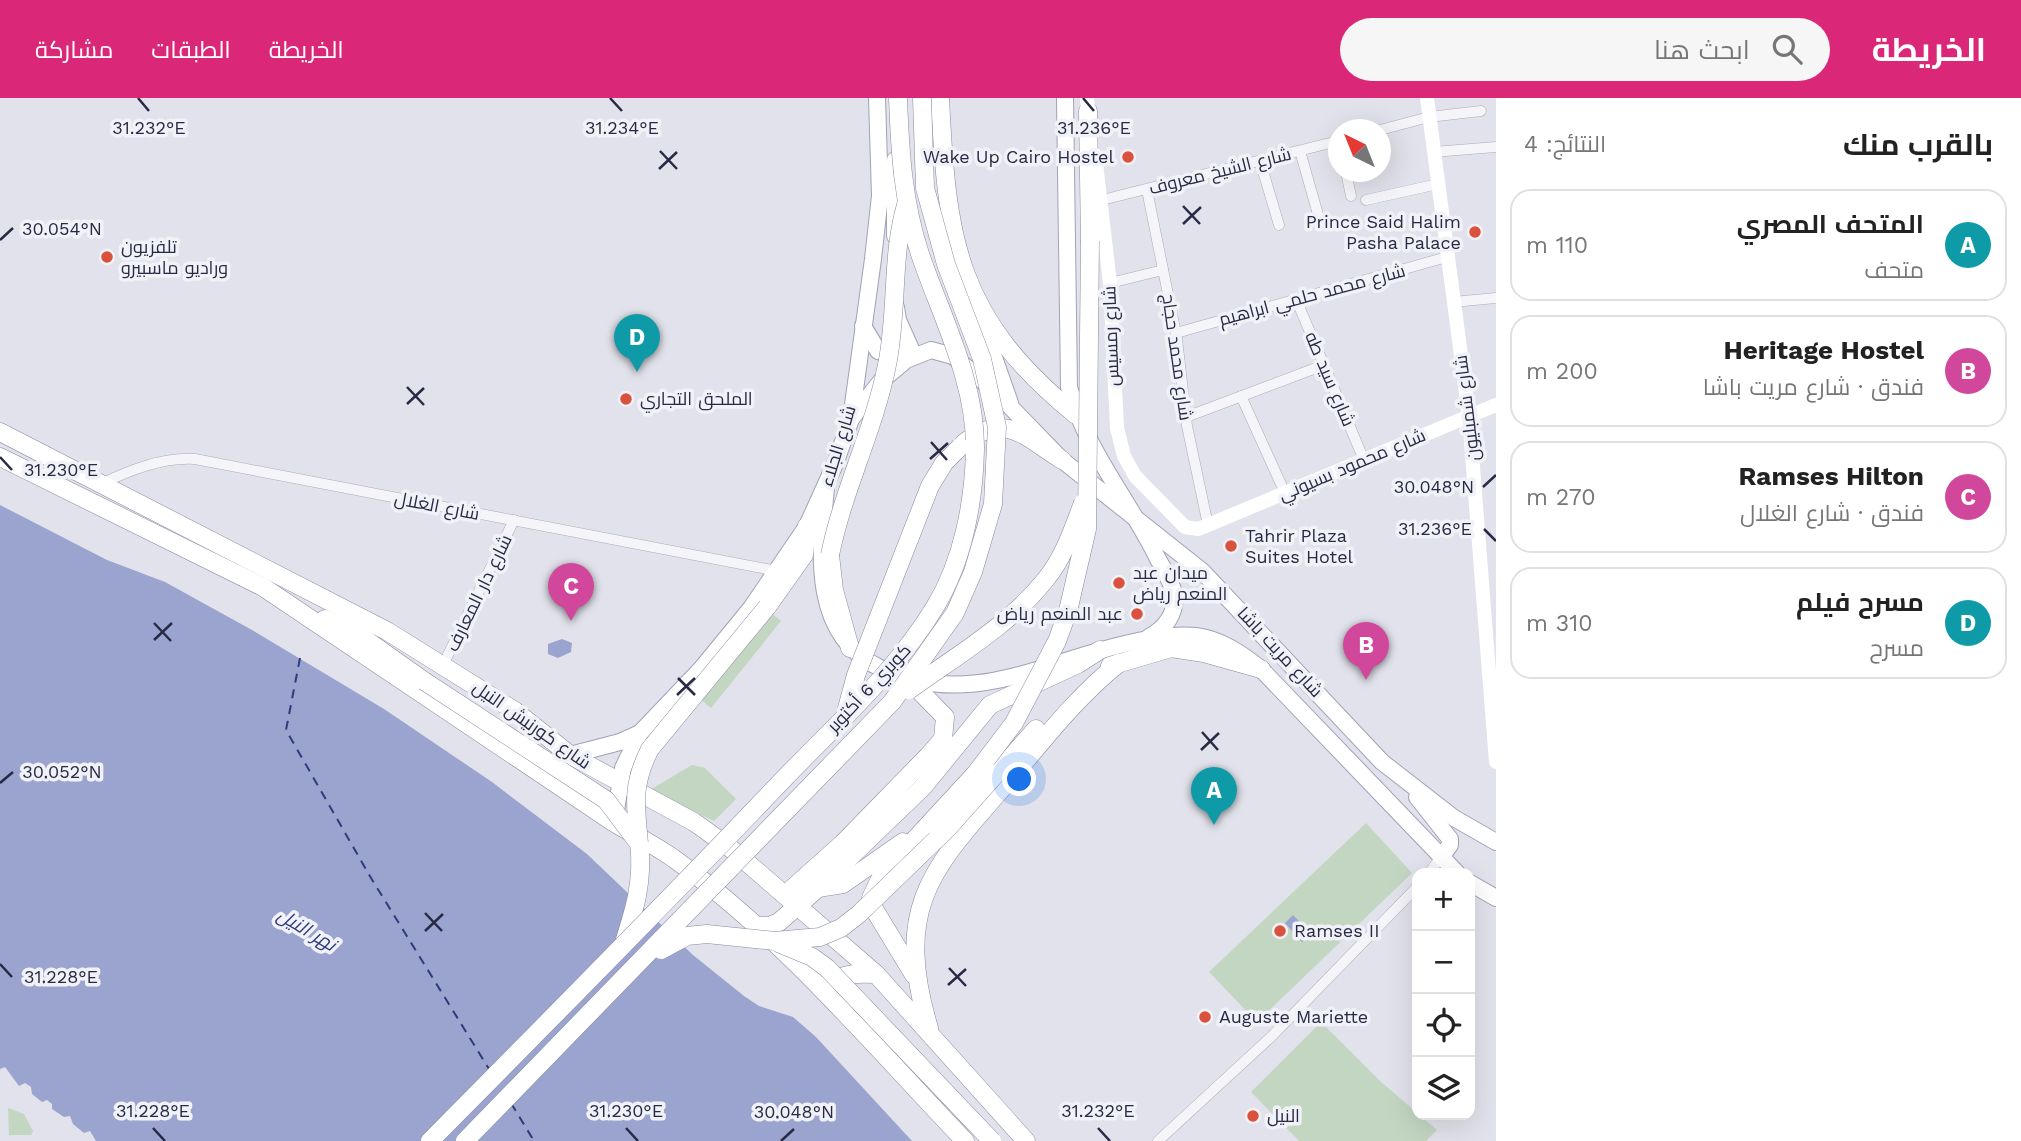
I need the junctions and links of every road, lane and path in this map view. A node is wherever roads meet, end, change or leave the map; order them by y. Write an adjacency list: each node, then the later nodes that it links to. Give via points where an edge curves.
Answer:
1 (877, 98): 32 (main road, شارع الجلاء, via 880,196)
2 (896, 98): 22 (highway, كوبري 6 أكتوبر, bridge); 34 (main road, via 893,292)
3 (922, 98): 65 (highway, كوبري 6 أكتوبر, bridge, via 925,188 992,396 997,467 985,537 955,613)
4 (940, 98): 28 (highway, via 951,228)
5 (1065, 98): 40 (main road, via 1066,364)
6 (1427, 98): 9 (main road, شارع شمبليون)
7 (1087, 105): 20 (main road, شارع رمسيس); 49 (highway, bridge)
8 (1481, 111): 9 (street)
9 (1429, 117): 10 (street); 14 (main road, شارع شمبليون)
10 (1391, 127)
11 (1328, 144): 13 (street, شارع الشيخ معروف)
12 (1496, 147): 14 (street)
13 (1300, 151): 15 (street, شارع الشيخ معروف); 23 (street)
14 (1433, 152): 17 (main road, شارع شمبليون)
15 (1260, 161): 18 (street, شارع الشيخ معروف); 24 (street)
16 (1348, 182): 19 (street)
17 (1437, 184): 21 (street); 25 (main road, شارع شمبليون)
18 (1147, 190): 20 (street, شارع الشيخ معروف); 26 (street, شارع محمد حجاج)
19 (1351, 196)
20 (1102, 200): 27 (main road, شارع رمسيس)
21 (1366, 201)
22 (906, 205): 59 (highway, bridge, via 898,240 894,327 887,367 842,500 830,555); 66 (highway, كوبري 6 أكتوبر, bridge, via 971,409 975,446 972,490 962,542 937,604 890,667)
23 (1319, 218)
24 (1279, 225)
25 (1447, 257): 30 (street, شارع محمد حلمي ابراهيم); 31 (main road, شارع شمبليون)
26 (1163, 270): 27 (street); 33 (street, شارع محمد حجاج)
27 (1110, 283): 54 (main road, شارع رمسيس, via 1113,396 1124,456 1135,476 1185,527)
28 (970, 289): 39 (main road); 40 (highway, via 1002,340 1050,394)
29 (1496, 298): 31 (street)
30 (1296, 299): 33 (street, شارع محمد حلمي ابراهيم); 36 (street, شارع سيد طه)
31 (1453, 302): 41 (main road, شارع شمبليون)
32 (863, 326): 34 (main road, via 873,347 884,355 898,350); 43 (main road, شارع الجلاء)
33 (1176, 332): 42 (street, شارع محمد حجاج)
34 (904, 333): 35 (main road)
35 (914, 356): 39 (main road, شارع مريت باشا, via 931,351 953,356); 43 (main road, via 894,368)
36 (1324, 365): 37 (street); 47 (street, شارع سيد طه)
37 (1241, 396): 42 (street); 51 (street)
38 (1496, 405): 41 (main road, شارع محمود بسيوني)
39 (1013, 408): 46 (main road, شارع مريت باشا)
40 (1076, 415): 52 (main road)
41 (1469, 416): 47 (main road, شارع محمود بسيوني); 69 (main road, شارع شمبليون)
42 (1186, 417): 54 (street, شارع محمد حجاج)
43 (851, 419): 50 (main road, شارع الجلاء)
44 (0, 432): 48 (highway, شارع كورنيش النيل)
45 (0, 457): 57 (highway, شارع كورنيش النيل, via 197,553)
46 (1062, 460): 52 (main road, شارع مريت باشا); 66 (highway, bridge, via 1010,427 998,426 984,430 944,463 930,486)
47 (1364, 460): 51 (main road, شارع محمود بسيوني)
48 (101, 484): 53 (street, شارع الغلال, via 178,458 195,459); 62 (highway, شارع كورنيش النيل, via 375,625)
49 (1089, 486): 65 (highway, bridge, via 1066,548 1025,603); 74 (highway, bridge, via 1081,563 1057,641 996,750)
50 (826, 488): 55 (main road, شارع الجلاء); 59 (main road, via 821,562 826,603)
51 (1285, 493): 54 (main road, شارع محمود بسيوني)
52 (1136, 516): 58 (main road, via 1174,592 1174,608 1167,623); 72 (main road, شارع مريت باشا, via 1202,571)
53 (514, 520): 56 (street, شارع الغلال); 62 (street, شارع دار المعارف)
54 (1208, 525)
55 (807, 526): 56 (main road, شارع الجلاء); 76 (highway, bridge, via 804,555 650,749 635,790)
56 (777, 571): 67 (main road, شارع الجلاء, via 701,669)
57 (301, 612): 70 (highway, شارع كورنيش النيل); 76 (highway, bridge, via 362,637 606,800)
58 (1140, 641): 60 (main road); 63 (main road, شارع مريت باشا, via 1180,635 1209,638)
59 (850, 648): 64 (main road, via 874,665)
60 (1100, 650): 64 (main road, via 975,685 947,687); 81 (highway, via 990,705 923,787)
61 (1119, 663): 63 (highway, via 1171,648); 86 (highway, bridge, via 1105,667 1069,694 948,828 841,928 820,937); 90 (highway, via 1059,718 970,822 937,870 918,915 914,946)
62 (443, 665): 68 (highway, شارع كورنيش النيل, via 515,711)
63 (1262, 669): 77 (main road, شارع مريت باشا)
64 (907, 678): 84 (highway, via 945,717 943,739)
65 (892, 702): 88 (highway, كوبري 6 أكتوبر, bridge)
66 (845, 713): 87 (highway, كوبري 6 أكتوبر, bridge)
67 (640, 733): 68 (main road, شارع الجلاء, via 620,742); 71 (main road, شارع الجلاء)
68 (565, 751): 70 (highway, via 565,774 560,780); 71 (highway, شارع كورنيش النيل)
69 (1496, 762)
70 (546, 777): 73 (highway, شارع كورنيش النيل)
71 (619, 782): 73 (main road, شارع الجلاء); 84 (highway, شارع كورنيش النيل, via 694,822)
72 (1410, 787): 75 (main road, شارع مريت باشا); 77 (main road, via 1450,839)
73 (613, 822): 85 (highway, شارع كورنيش النيل, via 671,857)
74 (929, 824): 81 (highway, via 844,884); 90 (highway, via 882,874 871,898)
75 (1496, 842)
76 (639, 843): 87 (highway, bridge, via 640,890)
77 (1441, 857): 78 (street); 79 (main road, شارع مريت باشا)
78 (1433, 868)
79 (1452, 868)
80 (1475, 886): 83 (main road)
81 (818, 888): 84 (highway)
82 (1412, 892): 98 (street, via 1270,1037)
83 (1496, 898)
84 (792, 900): 85 (highway, via 779,922); 89 (highway, شارع كورنيش النيل)
85 (755, 926): 91 (highway, شارع كورنيش النيل)
86 (775, 942): 88 (highway, bridge, via 723,934 687,936); 96 (highway, bridge, via 827,968)
87 (624, 946): 93 (highway, كوبري 6 أكتوبر, bridge)
88 (644, 959): 94 (highway, كوبري 6 أكتوبر, bridge)
89 (876, 974): 91 (highway, via 838,977); 92 (highway, شارع كورنيش النيل)
90 (918, 981): 92 (highway)
91 (820, 991): 95 (highway, شارع كورنيش النيل)
92 (931, 1032): 97 (highway, شارع كورنيش النيل)
93 (430, 1141)
94 (465, 1141)
95 (965, 1141)
96 (992, 1141)
97 (1026, 1141)
98 (1158, 1141)

